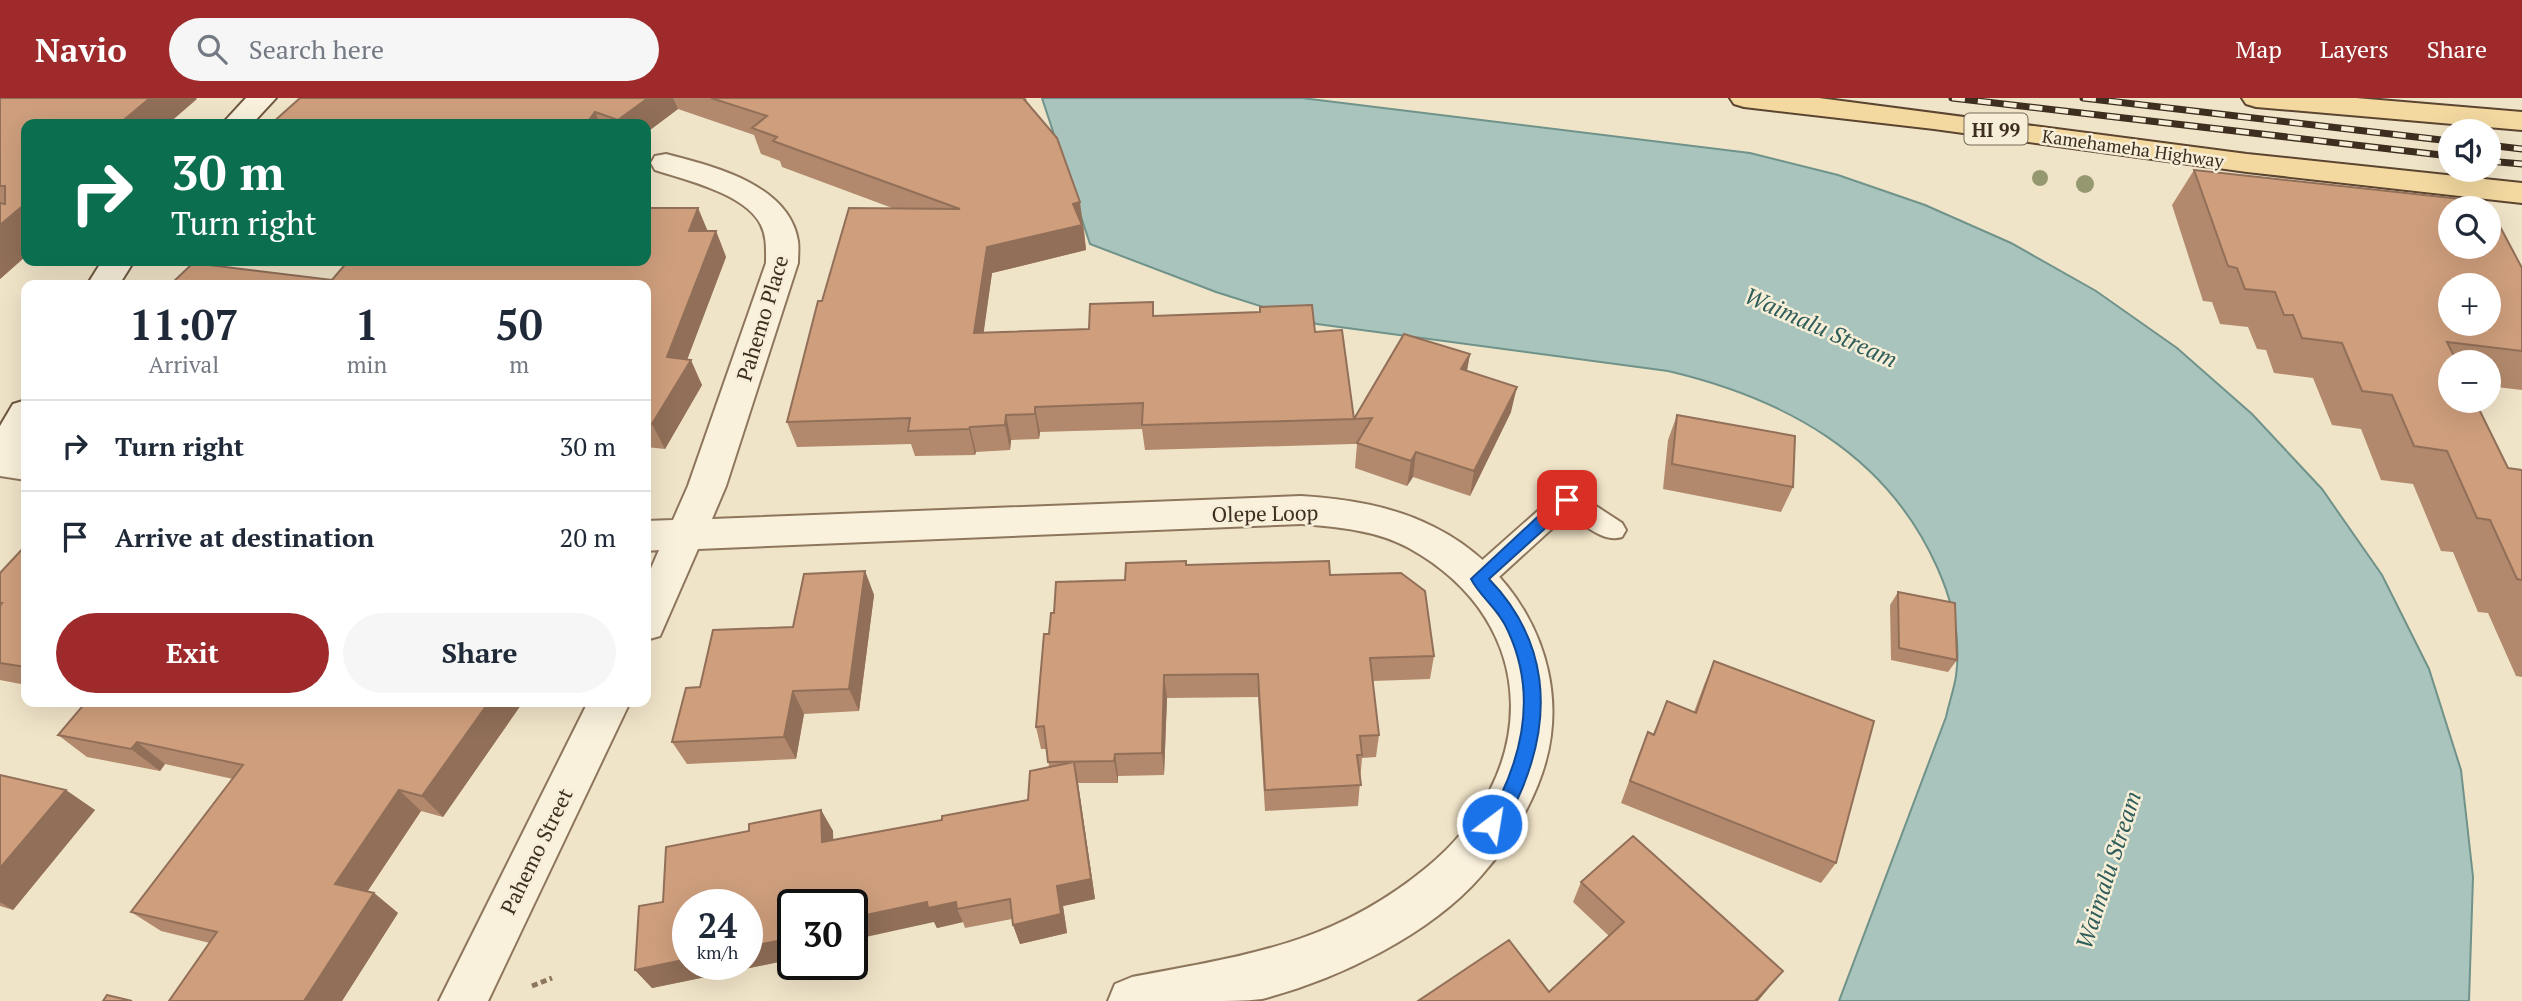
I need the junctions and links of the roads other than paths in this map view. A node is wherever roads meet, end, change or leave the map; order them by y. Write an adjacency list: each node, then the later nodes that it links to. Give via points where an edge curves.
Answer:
1 (262, 98): 4 (street)
2 (1744, 98): 7 (main road, Kamehameha Highway / HI 99, via 2247,163)
3 (2256, 98): 5 (main road)
4 (241, 119)
5 (2522, 121)
6 (666, 163): 12 (street, Pahemo Place, via 725,184 766,208 777,220 784,247)
7 (2522, 193)
8 (21, 422): 9 (street)
9 (0, 460): 10 (street)
10 (21, 465)
11 (1613, 530): 14 (lane, via 1567,500)
12 (687, 535): 13 (street, Olepe Loop); 14 (street, Olepe Loop, via 1301,510 1355,516 1402,530 1447,553); 15 (street)
13 (651, 536)
14 (1479, 579): 18 (street, Olepe Loop, via 1516,630 1534,693 1522,766 1506,805 1479,844 1442,883 1392,919 1338,948 1282,970)
15 (651, 613)
16 (607, 707): 17 (street, Pahemo Street)
17 (463, 1001)
18 (1132, 1001)

